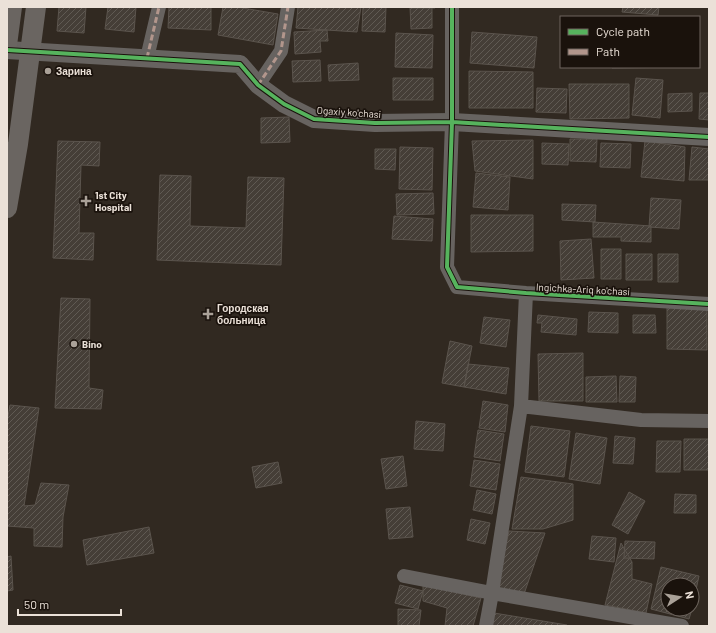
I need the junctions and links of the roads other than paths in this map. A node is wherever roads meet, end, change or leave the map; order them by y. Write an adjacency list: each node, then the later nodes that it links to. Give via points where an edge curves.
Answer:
1 (12, 7): 6 (main road)
2 (36, 7): 8 (main road)
3 (159, 7): 9 (street)
4 (288, 7): 10 (street, via 281,51)
5 (452, 7): 11 (street)
6 (7, 45)
7 (7, 50): 8 (street, Ogaxiy ko'chasi)
8 (30, 51): 9 (street, Ogaxiy ko'chasi); 13 (main road)
9 (147, 58): 10 (street, Ogaxiy ko'chasi, via 240,64)
10 (258, 85): 11 (street, Ogaxiy ko'chasi, via 284,104 314,119 375,123)
11 (452, 122): 12 (street, Ogaxiy ko'chasi); 14 (street, Ingichka-Ariq ko'chasi, via 447,267 457,287)
12 (709, 137)
13 (7, 208)
14 (526, 293): 15 (street, Ingichka-Ariq ko'chasi); 16 (street)
15 (709, 304)
16 (521, 406): 17 (street, via 641,420); 19 (street)
17 (709, 421)
18 (404, 576): 19 (street)
19 (492, 593): 20 (street); 21 (street)
20 (486, 626)
21 (682, 626)

